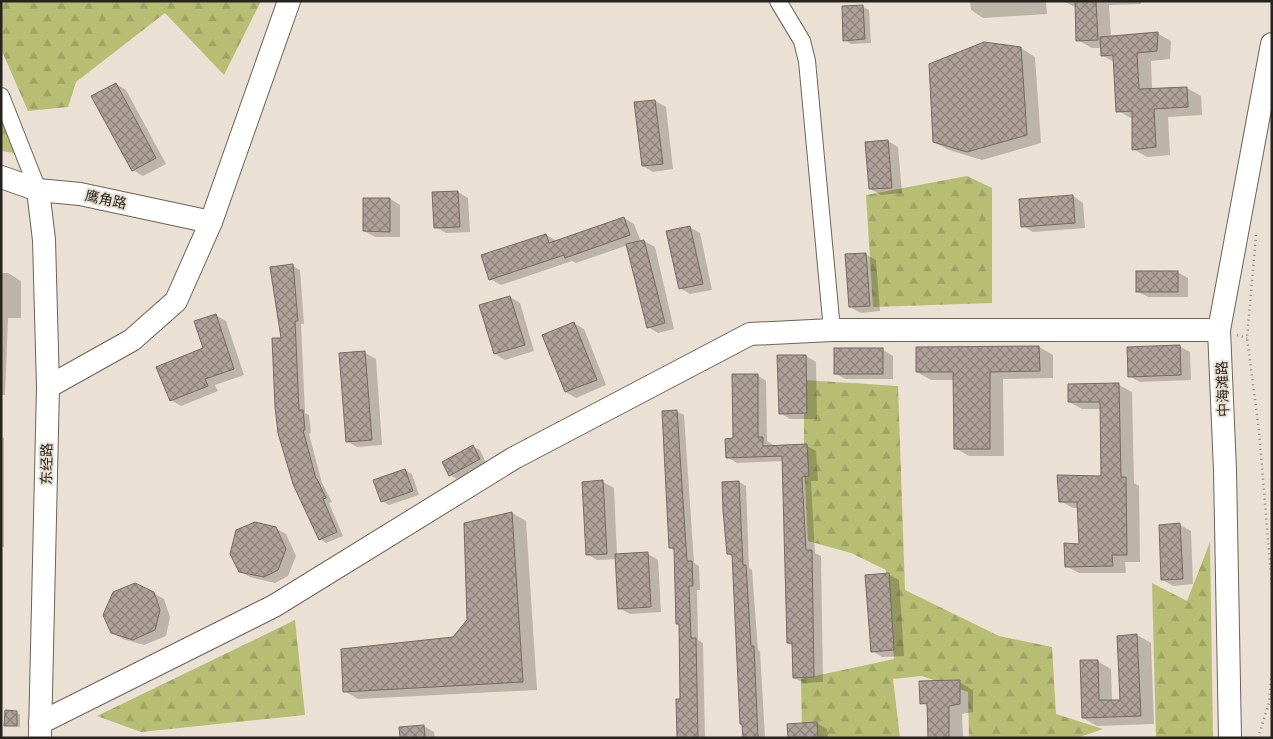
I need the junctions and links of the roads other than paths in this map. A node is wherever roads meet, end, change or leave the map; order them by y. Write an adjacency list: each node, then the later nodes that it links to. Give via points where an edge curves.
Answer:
1 (289, 1): 7 (main road)
2 (778, 1): 8 (street, via 802,41 807,61)
3 (1272, 44): 9 (main road, 中海滩路)
4 (1, 96): 6 (street)
5 (1, 177): 6 (main road, 鹰角路)
6 (38, 190): 7 (main road, 鹰角路, via 80,194); 10 (main road, 东经路, via 44,240)
7 (211, 222): 10 (main road, via 176,300 132,340)
8 (832, 330): 9 (main road); 11 (main road, via 750,334 514,458 274,606)
9 (1219, 330): 12 (main road, 中海滩路)
10 (48, 387): 11 (main road, 东经路)
11 (40, 730)
12 (1230, 738)

